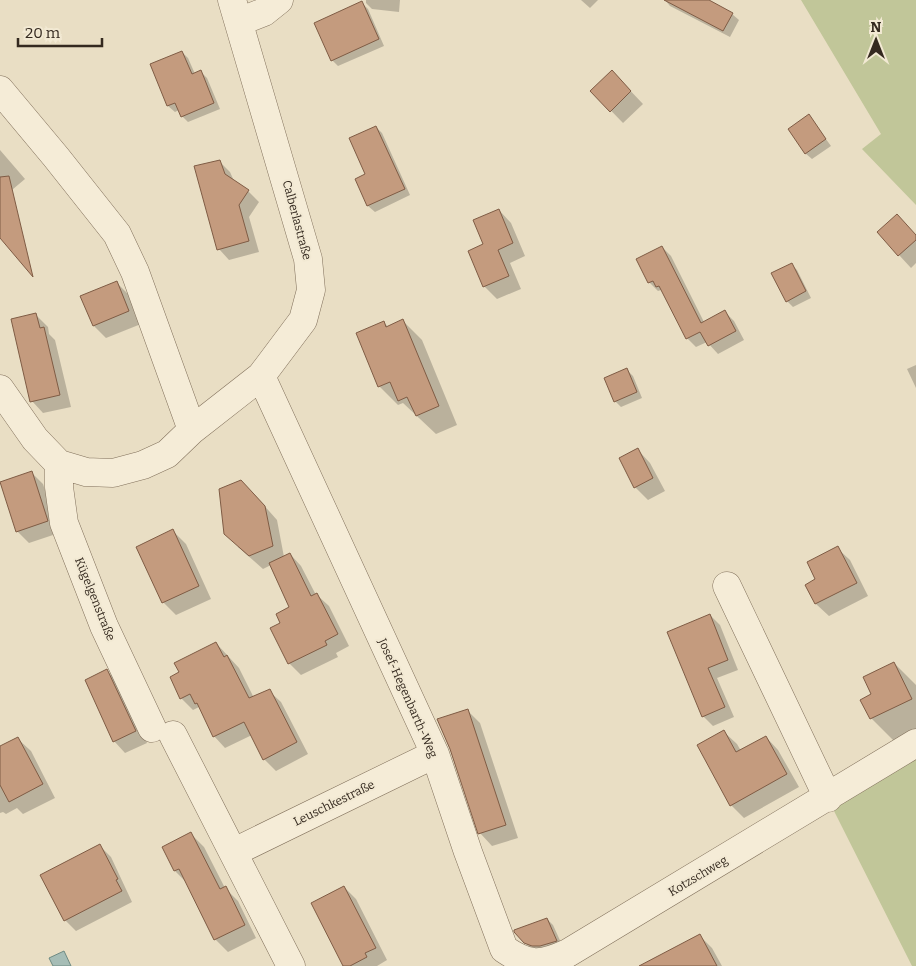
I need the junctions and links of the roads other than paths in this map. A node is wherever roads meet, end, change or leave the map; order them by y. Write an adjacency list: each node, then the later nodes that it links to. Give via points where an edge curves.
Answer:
1 (280, 0): 2 (street, via 264,12)
2 (236, 11): 4 (street, Calberlastraße, via 308,259 311,290 303,320)
3 (0, 90): 6 (street, via 117,234 136,272)
4 (262, 376): 6 (street, Calberlastraße); 10 (street, Josef-Hegenbarth-Weg)
5 (0, 389): 7 (street, Calberlastraße, via 35,439)
6 (192, 430): 7 (street, Calberlastraße, via 167,454 144,465 113,473 86,472)
7 (59, 464): 12 (street, Kügelgenstraße, via 64,523 104,626)
8 (727, 586): 11 (street)
9 (916, 744): 11 (street, Kotzschweg)
10 (435, 754): 12 (street, Leuschkestraße); 13 (street, Josef-Hegenbarth-Weg, via 504,949 515,959 530,965)
11 (828, 798): 13 (street, Kotzschweg)
12 (234, 852): 14 (street, Kügelgenstraße)
13 (571, 960)
14 (292, 966)

